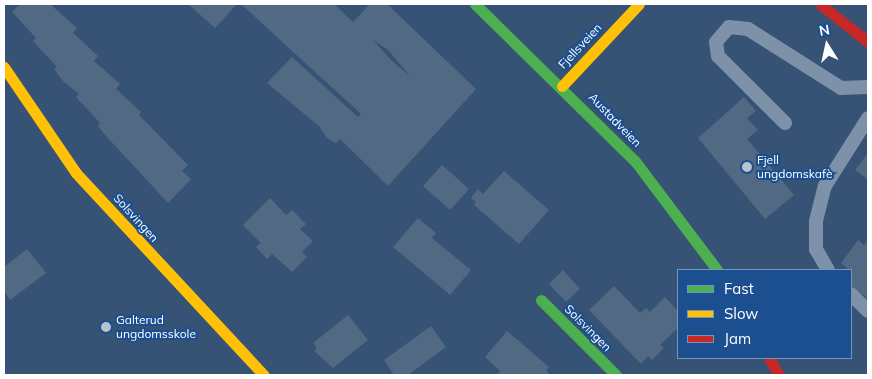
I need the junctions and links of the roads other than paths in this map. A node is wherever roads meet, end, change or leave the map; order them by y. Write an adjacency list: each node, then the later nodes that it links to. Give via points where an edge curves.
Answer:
1 (476, 4): 6 (street, Austadveien)
2 (639, 4): 6 (street, Fjellsveien)
3 (820, 4): 4 (street)
4 (868, 42)
5 (4, 67): 16 (street, Solsvingen, via 76,173)
6 (562, 86): 10 (street, Austadveien, via 635,161)
7 (868, 87): 9 (lane, via 840,88 748,29 729,27 716,42 718,56)
8 (868, 118): 11 (lane, via 825,186 816,221 816,249)
9 (785, 123)
10 (716, 269)
11 (827, 269)
12 (852, 295): 14 (lane)
13 (541, 300): 17 (street, Solsvingen)
14 (868, 311)
15 (771, 359): 18 (street)
16 (264, 375)
17 (616, 375)
18 (779, 375)

